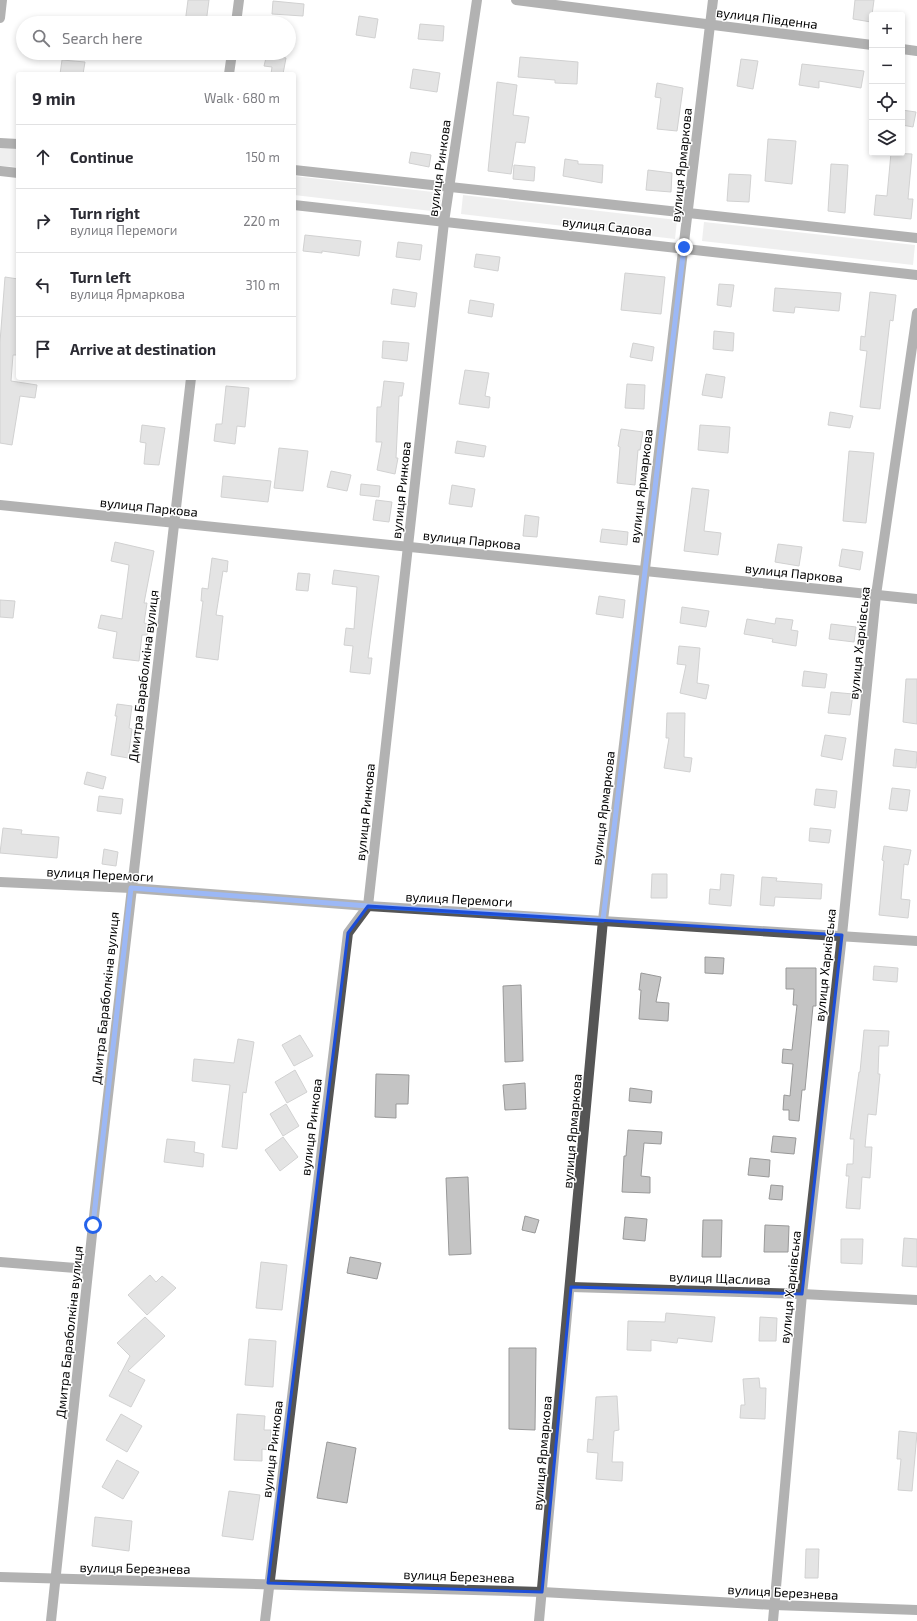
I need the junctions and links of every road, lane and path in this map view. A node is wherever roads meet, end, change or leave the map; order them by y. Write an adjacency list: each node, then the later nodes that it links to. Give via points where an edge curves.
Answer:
1 (2, 0): 7 (street)
2 (239, 0): 6 (street)
3 (476, 0): 19 (street, вулиця Ринкова)
4 (516, 0): 8 (street, вулиця Південна)
5 (713, 0): 8 (street, вулиця Ярмаркова)
6 (237, 16)
7 (0, 18)
8 (710, 24): 9 (street, вулиця Південна); 21 (street, вулиця Ярмаркова)
9 (869, 45)
10 (905, 49): 11 (street)
11 (917, 50)
12 (231, 60): 13 (street)
13 (229, 72)
14 (0, 143): 15 (street)
15 (16, 144)
16 (296, 170): 19 (street, вулиця Садова)
17 (0, 172): 18 (street)
18 (16, 174)
19 (448, 187): 21 (street, вулиця Садова); 22 (street, вулиця Ринкова)
20 (296, 205): 22 (street, вулиця Садова)
21 (688, 213): 23 (street, вулиця Садова); 24 (street, вулиця Ярмаркова)
22 (444, 222): 24 (street, вулиця Садова); 30 (street, вулиця Ринкова)
23 (917, 238)
24 (684, 247): 25 (street, вулиця Садова); 31 (street, вулиця Ярмаркова)
25 (917, 275)
26 (917, 313): 32 (street, вулиця Харківська)
27 (191, 380): 29 (street, Дмитра Бараболкіна вулиця)
28 (0, 504): 29 (street, вулиця Паркова)
29 (174, 522): 30 (street, вулиця Паркова); 35 (street, Дмитра Бараболкіна вулиця)
30 (408, 546): 31 (street, вулиця Паркова); 36 (street, вулиця Ринкова)
31 (644, 572): 32 (street, вулиця Паркова); 37 (street, вулиця Ярмаркова)
32 (876, 594): 33 (street, вулиця Паркова); 38 (street, вулиця Харківська)
33 (917, 599)
34 (0, 882): 35 (street, вулиця Перемоги)
35 (131, 888): 36 (street, вулиця Перемоги); 41 (street, Дмитра Бараболкіна вулиця)
36 (368, 906): 37 (street, вулиця Перемоги); 47 (street, вулиця Ринкова, via 348,933)
37 (603, 920): 38 (street, вулиця Перемоги); 42 (street, вулиця Ярмаркова)
38 (842, 935): 39 (street, вулиця Перемоги); 43 (street, вулиця Харківська)
39 (917, 941)
40 (0, 1262): 41 (street)
41 (88, 1269): 46 (street, Дмитра Бараболкіна вулиця)
42 (571, 1287): 43 (street, вулиця Щаслива); 48 (street, вулиця Ярмаркова)
43 (802, 1294): 44 (street, вулиця Щаслива); 49 (street, вулиця Харківська)
44 (917, 1300)
45 (0, 1577): 46 (street, вулиця Березнева)
46 (56, 1579): 47 (street, вулиця Березнева); 51 (street, Дмитра Бараболкіна вулиця)
47 (268, 1583): 48 (street, вулиця Березнева); 52 (street, вулиця Ринкова)
48 (542, 1592): 49 (street, вулиця Березнева); 53 (street, вулиця Ярмаркова)
49 (774, 1605): 50 (street, вулиця Березнева); 54 (street, вулиця Харківська)
50 (917, 1610)
51 (52, 1621)
52 (265, 1621)
53 (539, 1621)
54 (772, 1621)

